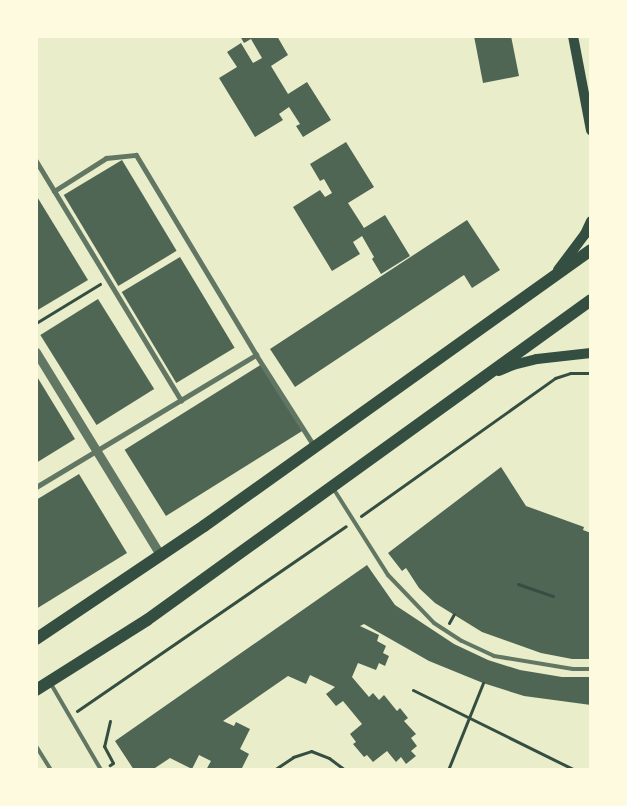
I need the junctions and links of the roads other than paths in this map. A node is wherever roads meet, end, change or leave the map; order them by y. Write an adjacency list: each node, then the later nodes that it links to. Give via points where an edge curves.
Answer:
1 (573, 36): 2 (main road)
2 (591, 130)
3 (36, 162): 4 (street)
4 (54, 191): 11 (street, via 106,158 136,155); 13 (street)
5 (591, 222): 7 (main road, via 574,252)
6 (591, 250): 7 (main road)
7 (556, 272): 14 (main road)
8 (591, 300): 12 (main road)
9 (36, 352): 15 (street)
10 (591, 354): 12 (main road, via 562,355 513,365)
11 (256, 355): 13 (street); 14 (street)
12 (478, 381): 16 (main road)
13 (181, 400): 15 (street)
14 (314, 446): 18 (main road)
15 (97, 451): 17 (street); 18 (street)
16 (331, 486): 19 (lane, via 388,575); 23 (main road, via 147,620)
17 (36, 487)
18 (161, 556): 21 (main road)
19 (434, 623): 20 (lane); 22 (lane, via 494,656)
20 (430, 628)
21 (36, 639)
22 (591, 669)
23 (49, 682): 24 (main road); 27 (lane)
24 (36, 690)
25 (36, 746): 26 (lane)
26 (51, 770)
27 (102, 770)

